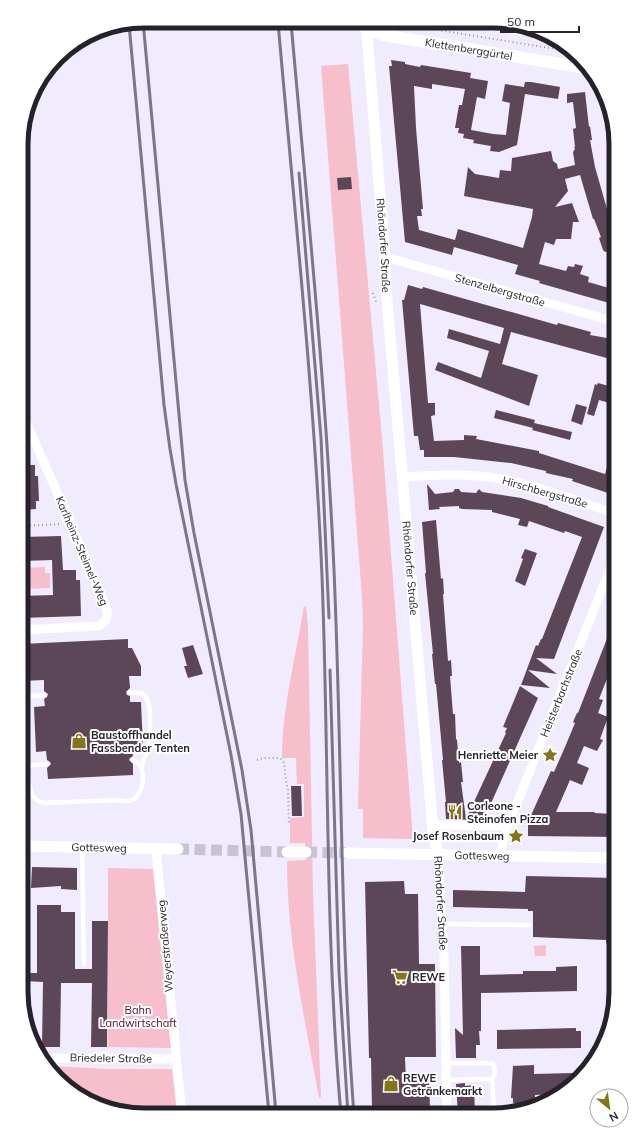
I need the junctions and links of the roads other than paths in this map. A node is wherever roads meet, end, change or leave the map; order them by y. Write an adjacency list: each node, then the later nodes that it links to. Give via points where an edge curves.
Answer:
1 (363, 28): 4 (street, Rhöndorfer Straße)
2 (370, 28): 3 (main road, Klettenberggürtel, via 383,35)
3 (579, 67)
4 (385, 257): 5 (street, Stenzelbergstraße); 7 (street, Rhöndorfer Straße)
5 (609, 320)
6 (28, 431): 10 (street, Karlheinz-Steimel-Weg, via 107,610 107,619 99,626)
7 (402, 477): 8 (street, Hirschbergstraße, via 457,474 501,479 540,488); 18 (street, Rhöndorfer Straße)
8 (609, 512)
9 (609, 582): 19 (street, Heisterbachstraße)
10 (28, 630)
11 (130, 692): 17 (lane, via 144,695 149,707 149,748 142,760)
12 (44, 695): 13 (lane)
13 (28, 697)
14 (133, 760): 17 (lane)
15 (47, 764): 16 (lane)
16 (28, 765): 17 (lane, via 33,798 43,804 132,801 140,790)
17 (142, 768)
18 (433, 825): 19 (street); 27 (street, Rhöndorfer Straße)
19 (508, 826): 28 (street, Heisterbachstraße)
20 (28, 846): 21 (street, Gottesweg)
21 (82, 847): 22 (street, Gottesweg); 32 (lane)
22 (156, 849): 23 (street, Gottesweg); 34 (street, Weyerstraßerweg)
23 (178, 849)
24 (287, 852): 25 (street)
25 (306, 852)
26 (347, 853): 27 (street, Gottesweg)
27 (438, 855): 28 (street, Gottesweg); 30 (street, Rhöndorfer Straße)
28 (499, 856): 29 (street, Gottesweg)
29 (609, 858)
30 (442, 924): 31 (lane); 35 (street, Rhöndorfer Straße)
31 (529, 925)
32 (84, 964)
33 (50, 1058): 34 (street, Briedeler Straße)
34 (176, 1059): 38 (street, Weyerstraßerweg)
35 (446, 1063): 36 (lane, via 493,1064 495,1075); 37 (street, Rhöndorfer Straße)
36 (492, 1079): 37 (lane); 40 (lane)
37 (447, 1080): 39 (street, Rhöndorfer Straße)
38 (181, 1108)
39 (447, 1108)
40 (494, 1108)

